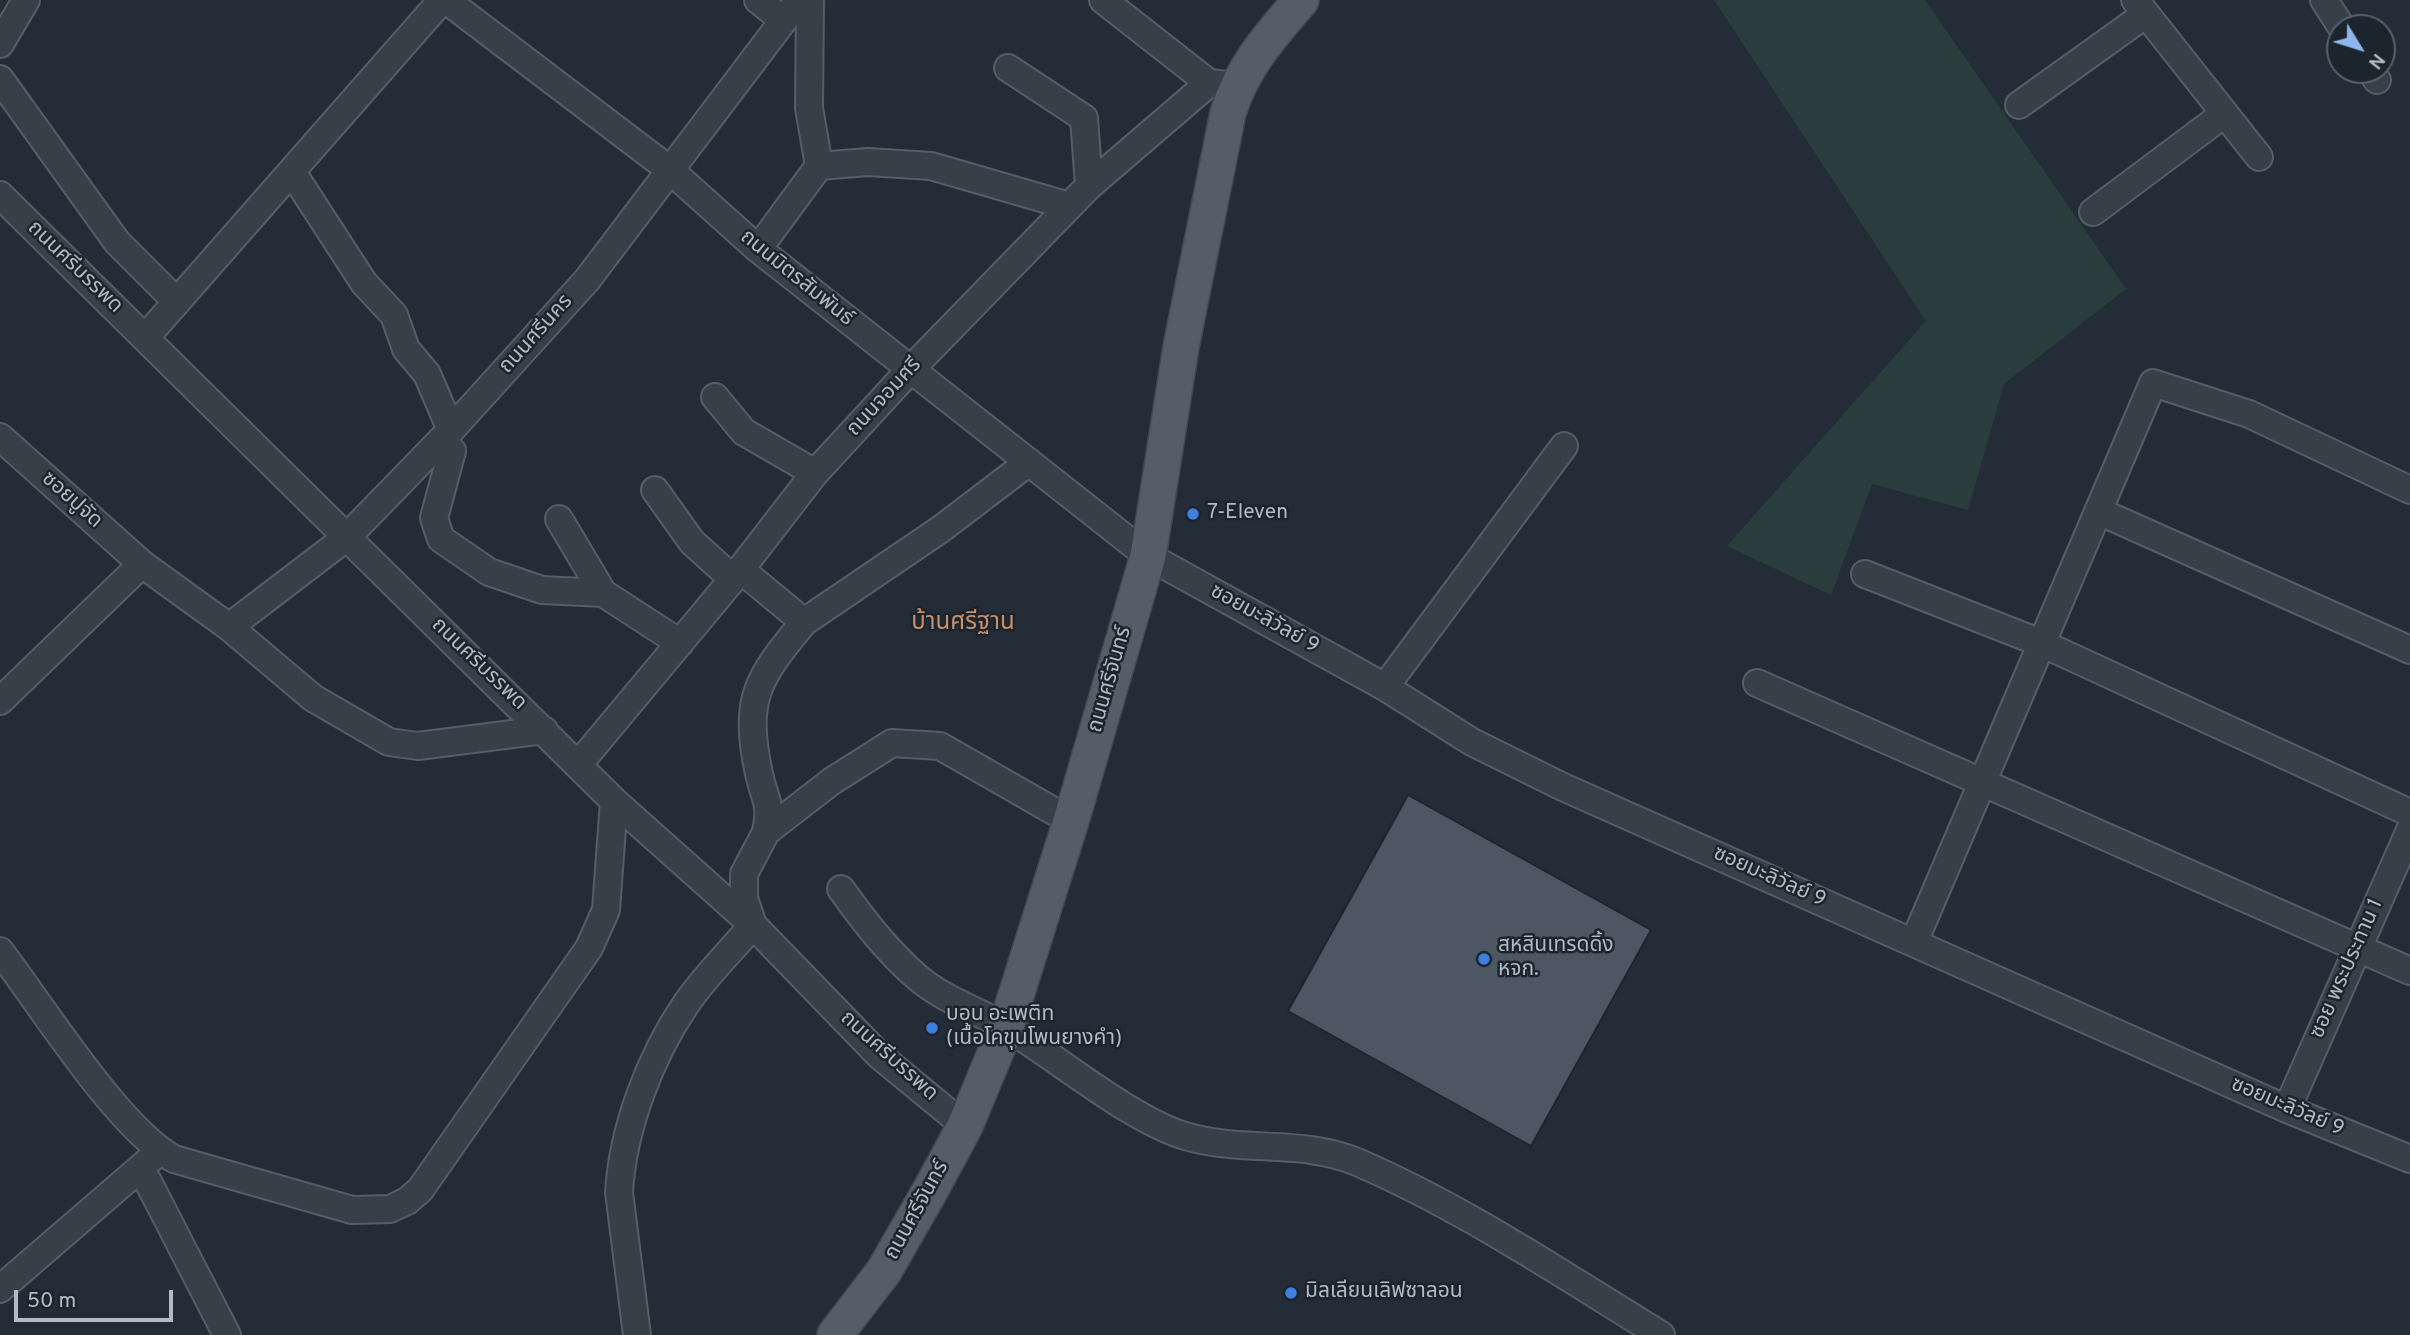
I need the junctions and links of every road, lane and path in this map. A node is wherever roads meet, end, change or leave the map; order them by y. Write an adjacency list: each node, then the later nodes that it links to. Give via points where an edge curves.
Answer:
1 (26, 0): 9 (street)
2 (444, 0): 17 (street, ถนนมิตรสัมพันธ์); 18 (street)
3 (758, 0): 8 (street)
4 (810, 0): 16 (street, via 809,108)
5 (1103, 0): 12 (street)
6 (1301, 0): 12 (main road, ถนนศรีจันทร์)
7 (2141, 7): 13 (street); 14 (street)
8 (791, 10): 17 (street, ถนนศรีนคร)
9 (0, 44)
10 (1009, 68): 19 (street, via 1084,118)
11 (0, 79): 24 (street, via 117,242)
12 (1222, 85): 19 (street, ถนนจอมศรี); 38 (main road, ถนนศรีจันทร์, via 1225,126 1181,347)
13 (2019, 105)
14 (2224, 114): 15 (street); 22 (street)
15 (2259, 157)
16 (819, 166): 21 (street, via 869,162 931,166); 23 (street)
17 (670, 170): 23 (street, ถนนมิตรสัมพันธ์); 28 (street, ถนนศรีนคร, via 587,280)
18 (292, 173): 24 (street); 28 (street, via 364,283 394,315 406,349 428,374)
19 (1089, 186): 21 (street, ถนนจอมศรี)
20 (0, 195): 25 (street, ถนนศรีบรรพด)
21 (1069, 206): 26 (street, ถนนจอมศรี)
22 (2093, 212)
23 (758, 249): 26 (street, ถนนมิตรสัมพันธ์)
24 (177, 302): 25 (street)
25 (145, 338): 37 (street, ถนนศรีบรรพด)
26 (910, 370): 31 (street, ถนนมิตรสัมพันธ์); 32 (street, ถนนจอมศรี)
27 (715, 397): 32 (street, via 744,432)
28 (445, 435): 37 (street, ถนนศรีนคร); 42 (street, via 452,451 434,518 441,539 489,572 542,590)
29 (0, 438): 39 (street, ซอยปูจัด)
30 (1564, 446): 49 (street)
31 (1029, 462): 38 (street, ถนนมิตรสัมพันธ์); 43 (street)
32 (815, 473): 40 (street, ถนนจอมศรี)
33 (655, 490): 40 (street, via 692,542)
34 (2410, 490): 35 (street, via 2249,414 2152,383)
35 (2098, 511): 46 (street); 47 (street)
36 (559, 519): 42 (street)
37 (348, 537): 44 (street, ถนนศรีนคร); 51 (street, ถนนศรีบรรพด)
38 (1148, 556): 49 (street, ซอยมะลิวัลย์ 9); 56 (main road, ถนนศรีจันทร์)
39 (142, 564): 44 (street, ซอยปูจัด); 50 (street)
40 (737, 574): 43 (street); 45 (street, ถนนจอมศรี)
41 (1865, 574): 46 (street)
42 (603, 593): 45 (street)
43 (804, 622): 58 (street, via 772,661 753,699 756,757 771,808)
44 (229, 627): 51 (street, ซอยปูจัด, via 313,698 390,742 418,746)
45 (680, 643): 52 (street, ถนนจอมศรี)
46 (2041, 643): 53 (street); 55 (street)
47 (2410, 650)
48 (1757, 683): 53 (street)
49 (1385, 687): 61 (street, ซอยมะลิวัลย์ 9, via 1472,742 1563,787)
50 (0, 701)
51 (544, 730): 52 (street, ถนนศรีบรรพด)
52 (578, 765): 54 (street, ถนนศรีบรรพด)
53 (1982, 781): 61 (street); 62 (street)
54 (614, 802): 60 (street, ถนนศรีบรรพด); 69 (street, via 606,910 599,929 420,1190 407,1202 390,1209 352,1210 174,1159)
55 (2410, 813)
56 (1071, 821): 58 (street, via 940,746 905,742 892,743 853,766); 65 (main road, ถนนศรีจันทร์)
57 (2410, 830): 62 (street, ซอย พระประทาน 1)
58 (766, 832): 60 (street, via 744,874 744,898)
59 (841, 889): 65 (street, via 880,942 918,978 947,999)
60 (753, 925): 67 (street, ถนนศรีบรรพด, via 880,1056); 72 (street, via 687,1003 638,1102 619,1192)
61 (1913, 942): 66 (street, ซอยมะลิวัลย์ 9)
62 (2357, 948): 64 (street); 66 (street, ซอย พระประทาน 1)
63 (0, 951): 69 (street)
64 (2410, 971)
65 (1006, 1027): 67 (main road, ถนนศรีจันทร์); 74 (street, via 1156,1124 1184,1135 1223,1146 1317,1149 1355,1161 1469,1217)
66 (2287, 1109): 68 (street, ซอยมะลิวัลย์ 9)
67 (965, 1126): 73 (main road, ถนนศรีจันทร์, via 884,1271)
68 (2410, 1158)
69 (151, 1160): 70 (street); 71 (street)
70 (0, 1289)
71 (227, 1335)
72 (637, 1335)
73 (835, 1335)
74 (1661, 1335)

